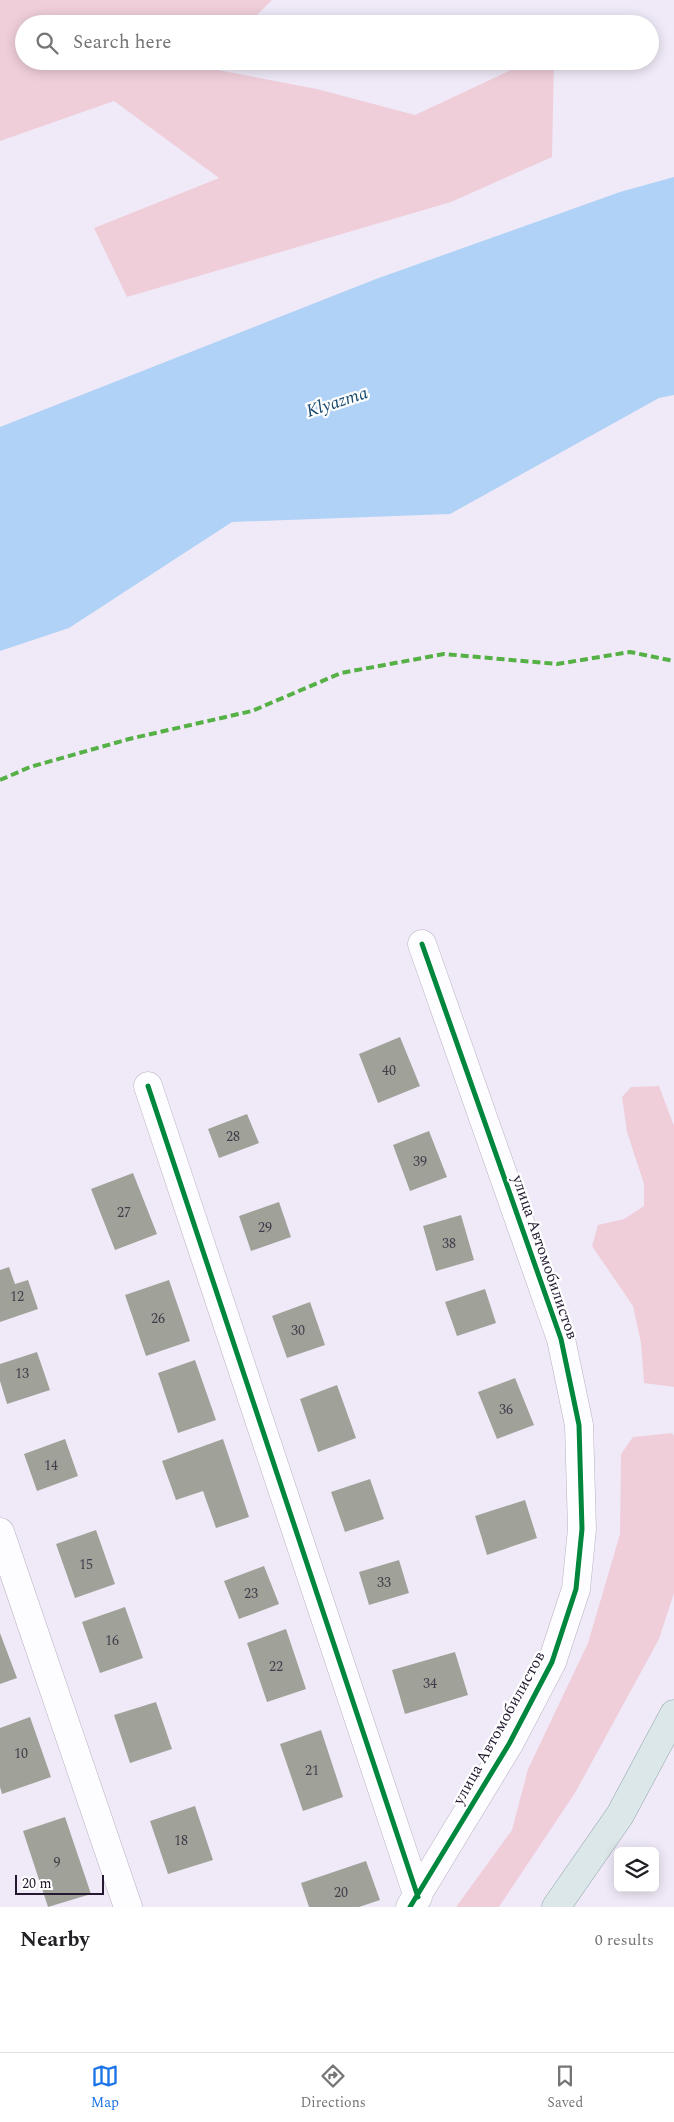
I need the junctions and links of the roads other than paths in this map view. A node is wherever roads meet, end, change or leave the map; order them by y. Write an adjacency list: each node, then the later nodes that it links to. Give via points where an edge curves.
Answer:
1 (422, 944): 5 (street, улица Автомобилистов, via 561,1338 579,1425 582,1528 576,1588 552,1662 509,1744)
2 (148, 1086): 5 (street)
3 (0, 1532): 6 (street)
4 (674, 1714): 7 (main road, via 620,1815)
5 (414, 1902)
6 (128, 1907)
7 (556, 1907)

